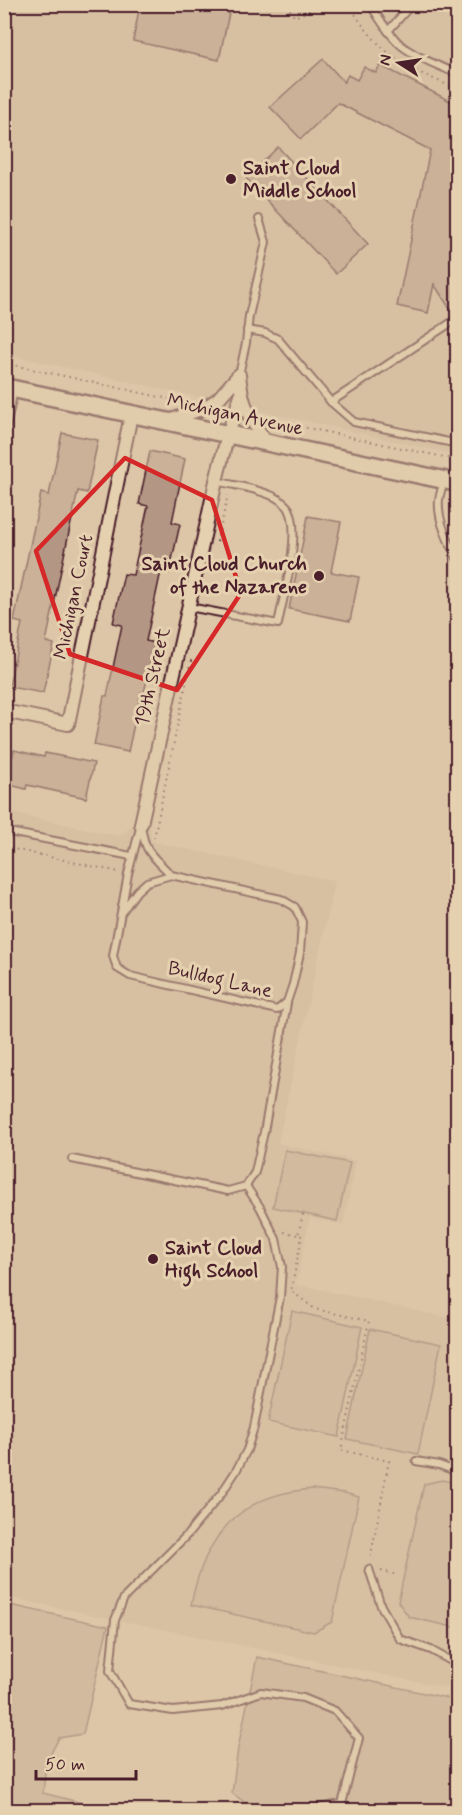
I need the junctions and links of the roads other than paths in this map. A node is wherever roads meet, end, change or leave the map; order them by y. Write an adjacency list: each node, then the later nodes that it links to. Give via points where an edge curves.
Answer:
1 (370, 4): 3 (lane)
2 (412, 4): 3 (lane)
3 (388, 31): 4 (lane, via 402,45)
4 (458, 74)
5 (259, 219): 7 (lane, via 266,242)
6 (458, 318): 11 (lane)
7 (247, 330): 8 (lane); 11 (lane, via 278,339)
8 (238, 375): 10 (street); 13 (street, via 206,407)
9 (10, 388): 12 (street, Michigan Avenue); 15 (lane)
10 (240, 395): 14 (street, 19th Street); 16 (street)
11 (331, 402): 17 (lane, via 354,422)
12 (131, 415): 13 (street, Michigan Avenue); 22 (street, Michigan Court, via 68,724)
13 (167, 422): 14 (street, Michigan Avenue)
14 (228, 434): 16 (street, Michigan Avenue); 18 (street, 19th Street)
15 (4, 438)
16 (266, 442): 19 (street, Michigan Avenue)
17 (458, 444)
18 (216, 481): 21 (street, 19th Street); 21 (lane, via 276,497 289,508 294,540 278,624)
19 (451, 481): 20 (lane, via 439,501 441,519)
20 (458, 560)
21 (189, 607): 23 (street, 19th Street)
22 (4, 711)
23 (141, 824): 25 (lane, Bulldog Lane); 26 (lane, via 148,852)
24 (4, 831): 25 (lane)
25 (132, 856): 27 (lane, Bulldog Lane)
26 (171, 874): 27 (lane, Bulldog Lane, via 147,882); 28 (lane, Bulldog Lane, via 281,899 295,907 302,922 300,953)
27 (121, 914): 28 (lane, Bulldog Lane, via 113,956 117,968 130,976 278,1010)
28 (287, 1002): 30 (lane, via 262,1142 255,1172)
29 (72, 1159): 30 (lane, via 228,1191)
30 (246, 1186): 35 (lane, via 276,1239 282,1267 280,1297 254,1427 247,1450 221,1494 188,1534 124,1598 115,1620 110,1671 129,1704 173,1711 222,1706 261,1692 303,1698 336,1711 358,1738 342,1804)
31 (416, 1461): 32 (lane)
32 (458, 1472)
33 (369, 1569): 34 (lane, via 381,1606 400,1640 431,1650)
34 (458, 1665)
35 (305, 1810)

